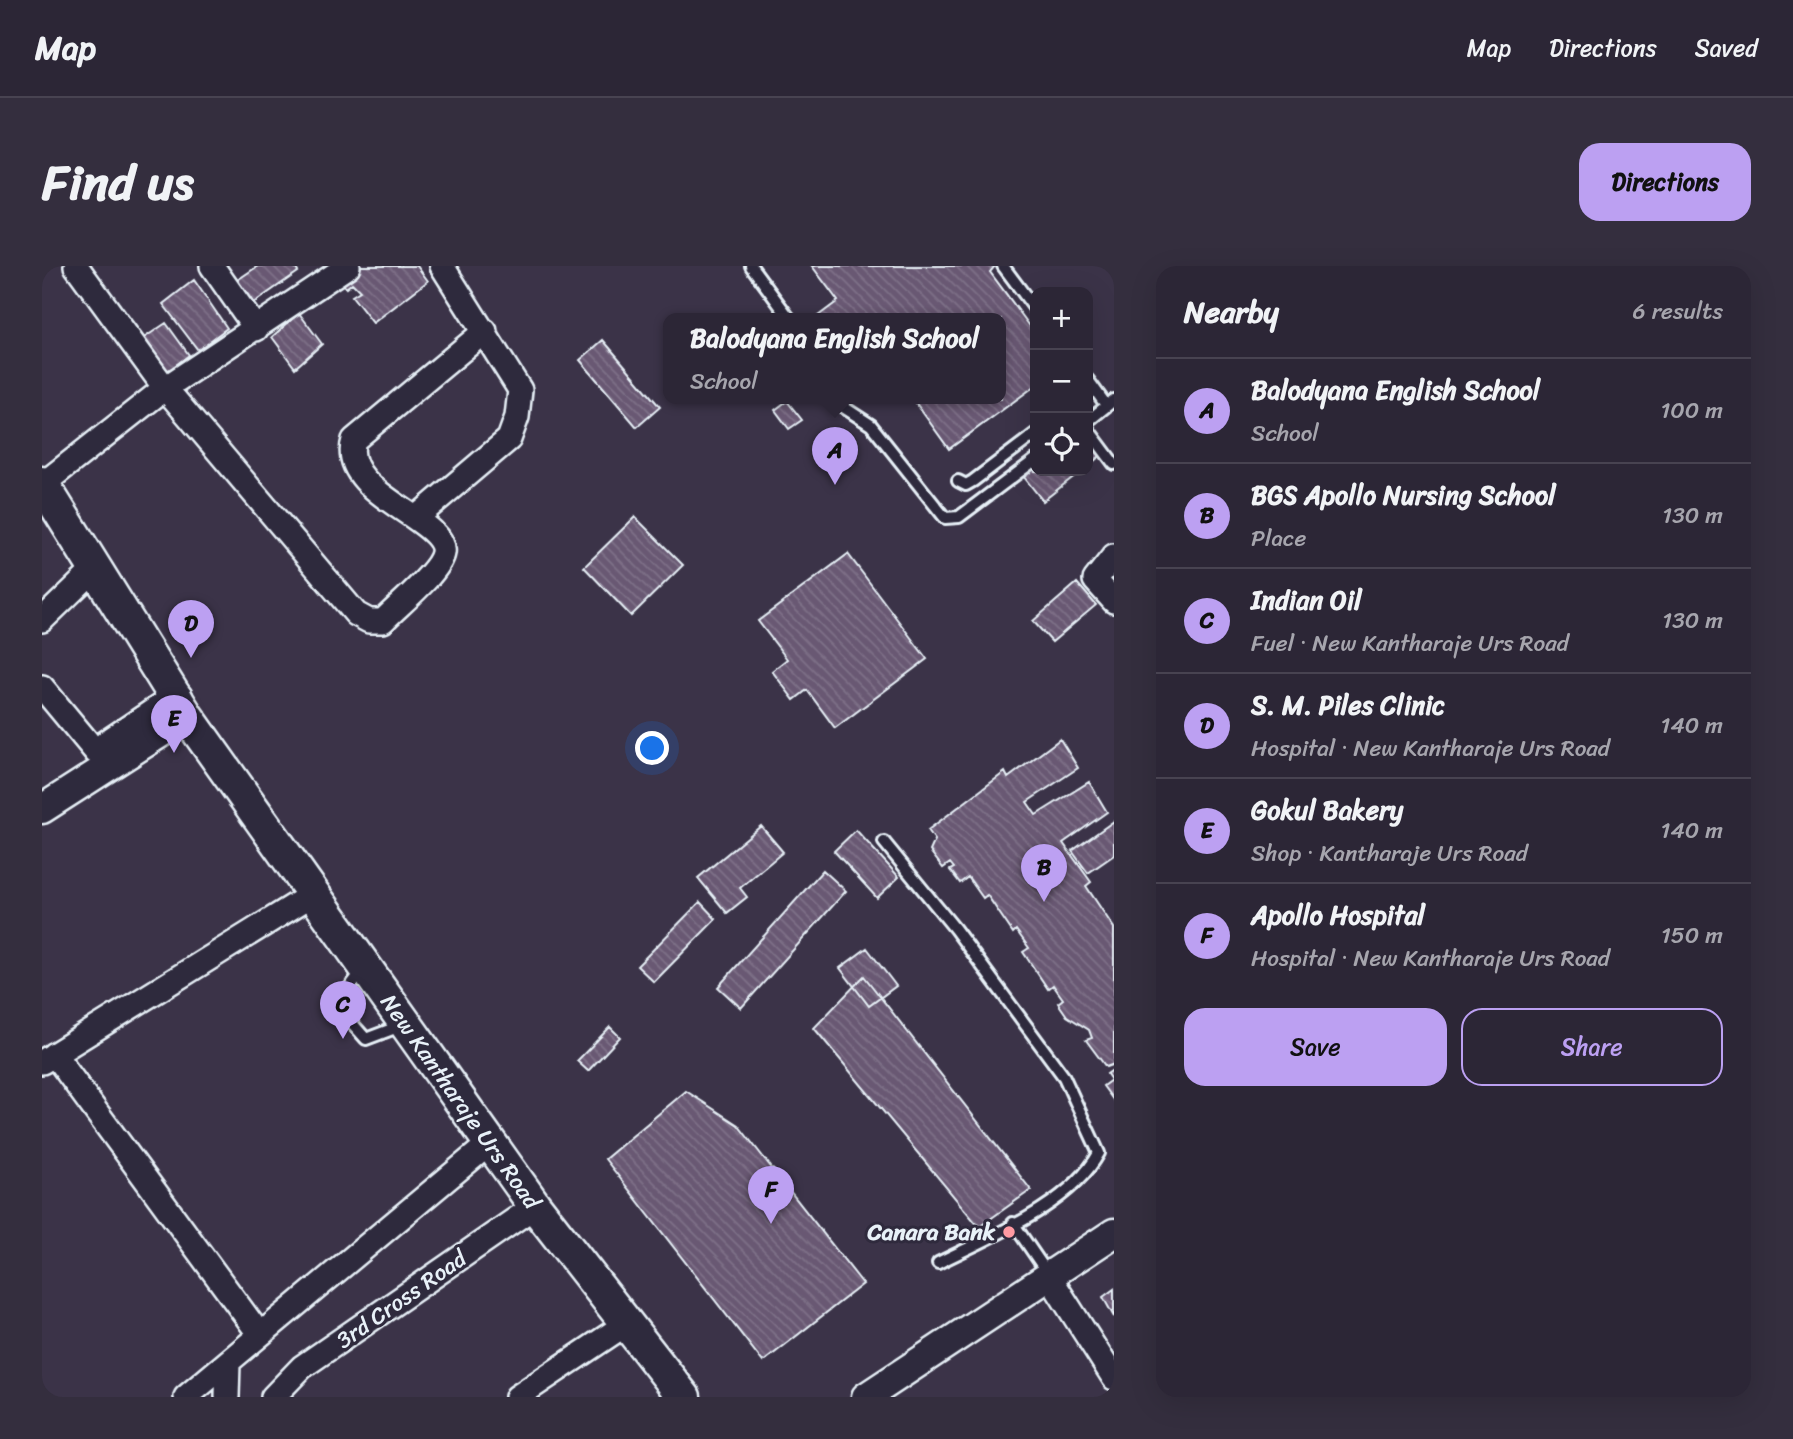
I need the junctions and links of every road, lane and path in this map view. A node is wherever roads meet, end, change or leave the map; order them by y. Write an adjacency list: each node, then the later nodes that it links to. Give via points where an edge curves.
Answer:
1 (76, 266): 12 (street)
2 (212, 266): 9 (street)
3 (348, 266): 9 (street)
4 (442, 266): 10 (street)
5 (751, 266): 8 (lane)
6 (1003, 266): 7 (lane)
7 (1030, 302)
8 (786, 313)
9 (256, 329): 12 (street)
10 (485, 331): 22 (street, via 520,390 509,439); 22 (street, via 354,440 350,452 355,470 403,513)
11 (1093, 385): 13 (lane)
12 (166, 388): 21 (street); 22 (street, via 356,614 369,621 383,621 437,566 442,544)
13 (1110, 402): 15 (lane)
14 (839, 404): 18 (lane, via 871,425 945,518 959,517)
15 (1093, 417)
16 (1093, 436): 19 (lane)
17 (1030, 438): 20 (lane, via 973,481 966,485)
18 (1030, 464)
19 (1114, 464)
20 (958, 481)
21 (42, 484): 24 (main road, New Kantharaje Urs Road)
22 (417, 517)
23 (1114, 556): 25 (street, via 1096,580)
24 (96, 568): 26 (street); 28 (main road, New Kantharaje Urs Road)
25 (1114, 601)
26 (42, 620)
27 (42, 687): 29 (street)
28 (183, 707): 29 (street); 31 (street); 33 (main road, New Kantharaje Urs Road)
29 (96, 752): 30 (street)
30 (42, 789)
31 (42, 809)
32 (884, 842): 39 (lane, via 1064,1077 1099,1153 1088,1173)
33 (313, 894): 34 (main road, New Kantharaje Urs Road); 36 (street)
34 (365, 967): 35 (main road, New Kantharaje Urs Road); 35 (lane, via 339,1002 343,1013 366,1039)
35 (405, 1024): 37 (main road, New Kantharaje Urs Road)
36 (48, 1058): 44 (street)
37 (490, 1143): 38 (main road, New Kantharaje Urs Road); 44 (street)
38 (535, 1206): 43 (main road, New Kantharaje Urs Road); 49 (street, 3rd Cross Road, via 302,1367)
39 (1013, 1223): 41 (lane); 42 (lane)
40 (1114, 1233): 42 (street)
41 (938, 1263)
42 (1049, 1276): 46 (street); 52 (street)
43 (626, 1324): 50 (street); 51 (main road, New Kantharaje Urs Road)
44 (260, 1335): 45 (street)
45 (228, 1363): 47 (street); 48 (street)
46 (1114, 1378)
47 (186, 1397)
48 (227, 1397)
49 (273, 1397)
50 (517, 1397)
51 (684, 1397)
52 (866, 1397)

